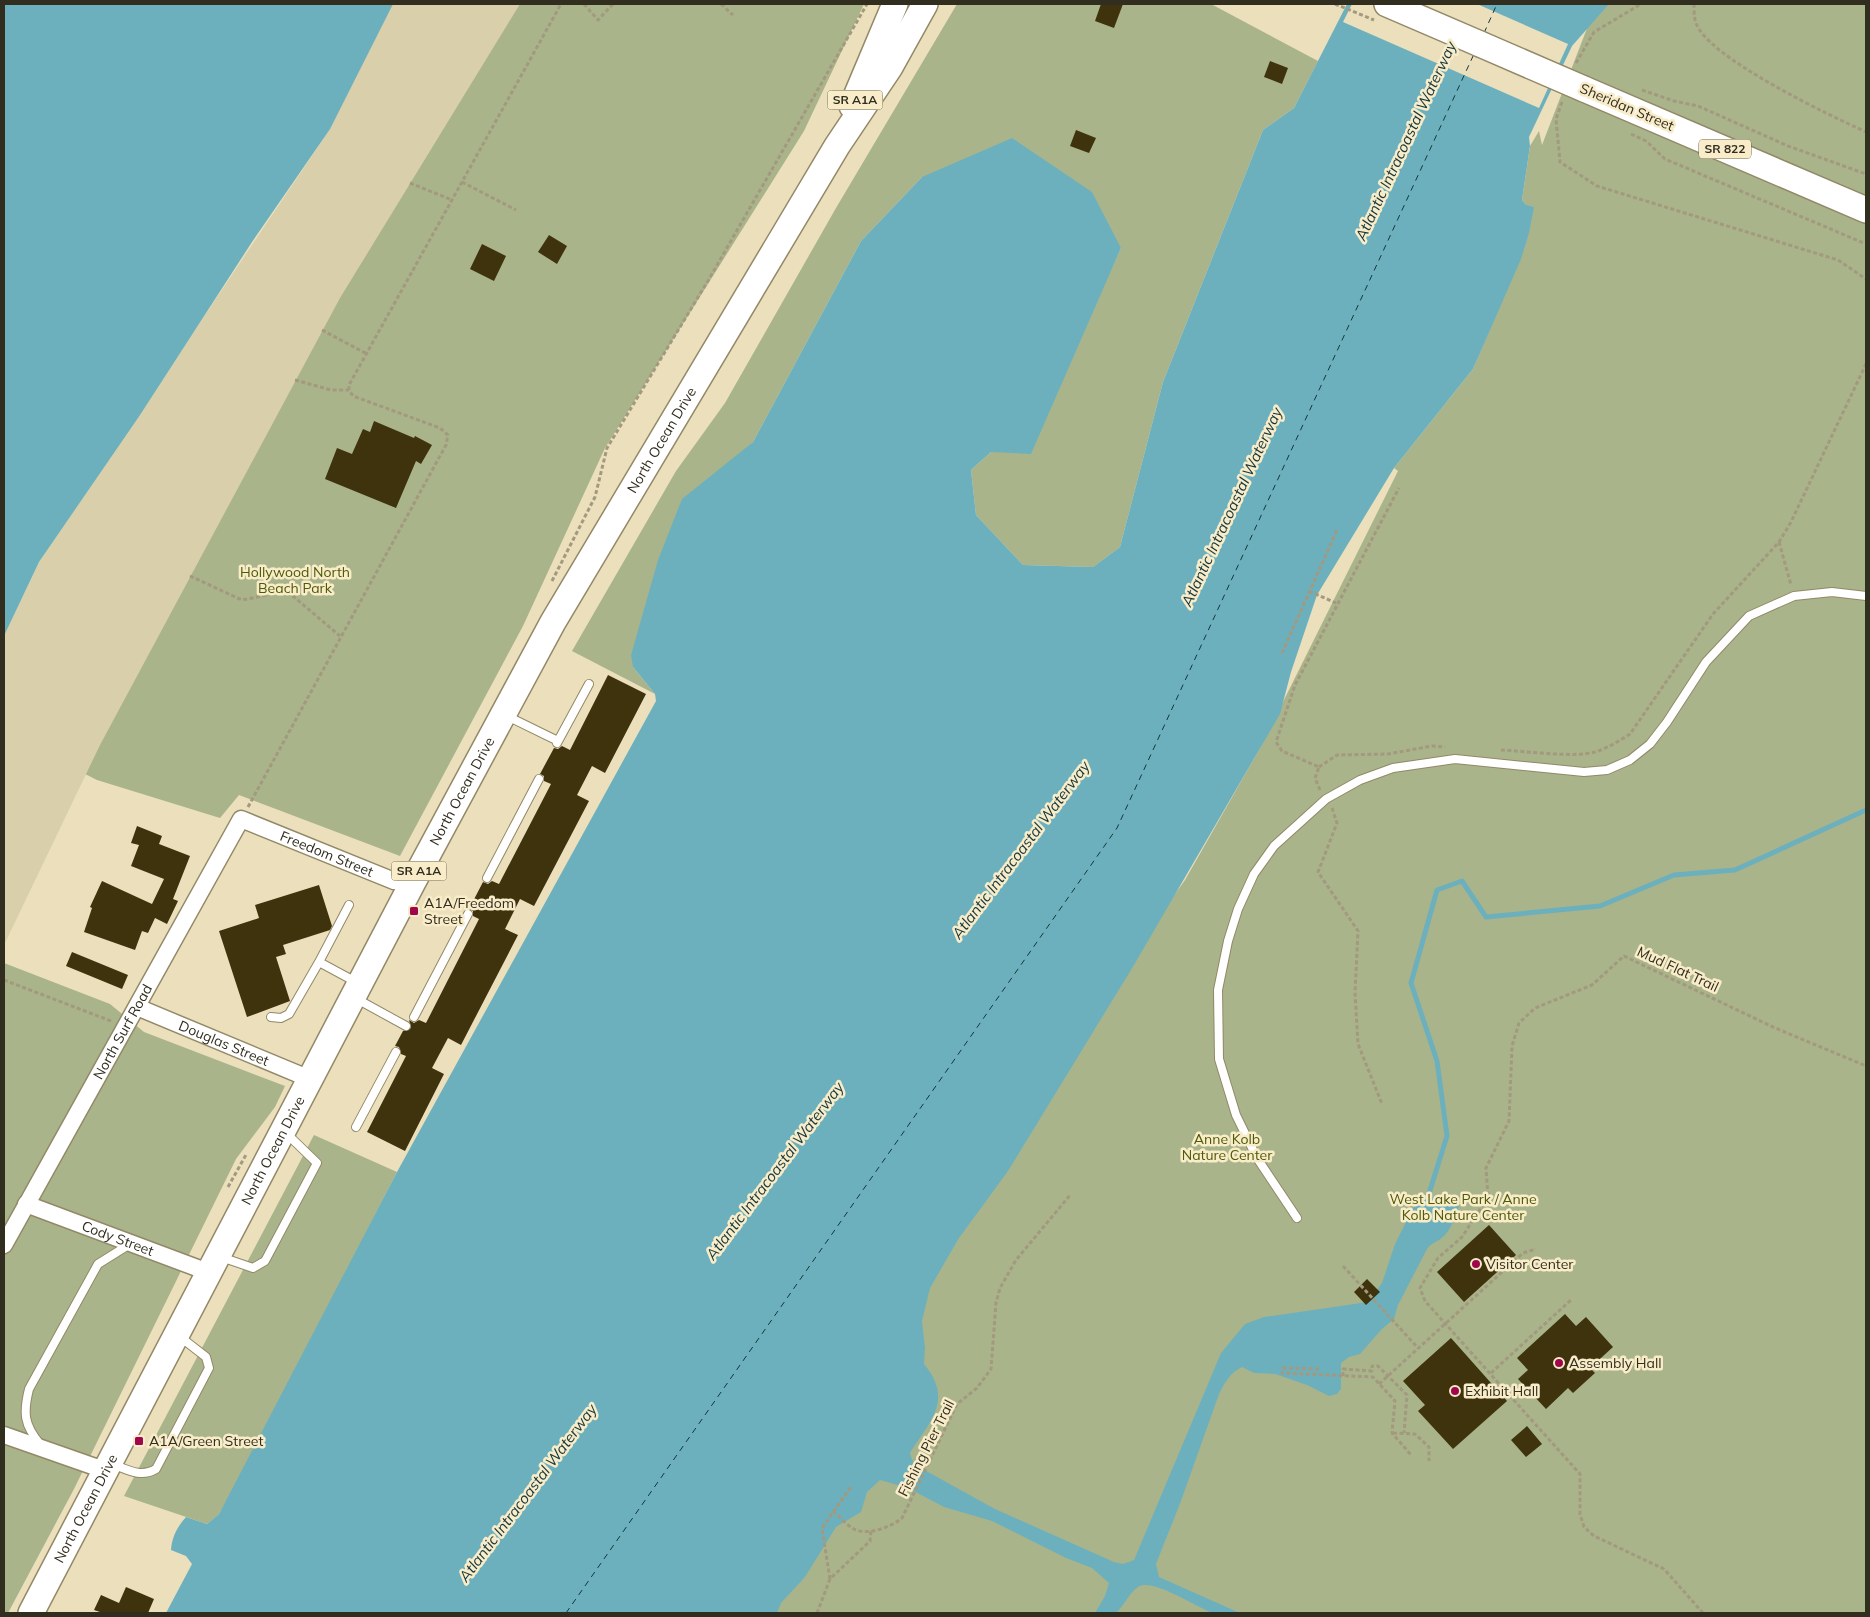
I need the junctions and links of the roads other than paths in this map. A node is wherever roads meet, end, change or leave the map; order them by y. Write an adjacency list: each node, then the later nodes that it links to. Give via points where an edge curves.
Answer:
1 (895, 4): 4 (main road, North Ocean Drive / SR A1A)
2 (925, 4): 4 (main road, North Ocean Drive / SR A1A, via 890,67)
3 (1387, 4): 5 (main road, Sheridan Street / SR 822, bridge)
4 (837, 146): 8 (main road, North Ocean Drive / SR A1A, via 554,622)
5 (1866, 210)
6 (1866, 596): 26 (lane, via 1832,592 1794,596 1749,616 1706,662 1650,744 1630,760 1607,770 1584,772 1455,759 1394,768 1360,780 1326,799 1274,846 1254,874 1228,941 1218,990 1218,1059 1236,1115 1257,1158)
7 (589, 684): 8 (lane, via 557,742)
8 (505, 715): 12 (main road, North Ocean Drive / SR A1A)
9 (539, 778): 11 (lane)
10 (241, 819): 12 (street, Freedom Street, via 394,881); 17 (street, North Surf Road)
11 (487, 878)
12 (413, 882): 16 (main road, North Ocean Drive / SR A1A)
13 (349, 905): 15 (lane)
14 (468, 914): 19 (lane)
15 (319, 962): 16 (lane); 18 (lane, via 289,1014 281,1018)
16 (356, 991): 20 (lane); 22 (main road, North Ocean Drive / SR A1A)
17 (137, 1006): 22 (street, Douglas Street); 25 (street, North Surf Road)
18 (271, 1017)
19 (414, 1017)
20 (406, 1026)
21 (396, 1052): 23 (lane)
22 (310, 1080): 24 (main road, North Ocean Drive / SR A1A)
23 (356, 1126)
24 (283, 1131): 29 (main road, North Ocean Drive / SR A1A); 29 (lane, via 317,1163 265,1261 253,1268)
25 (26, 1204): 27 (street, Cody Street); 28 (street, North Surf Road)
26 (1297, 1218)
27 (131, 1243): 29 (street, Cody Street); 32 (lane, via 98,1264 29,1389 24,1411 31,1434)
28 (4, 1245)
29 (213, 1264): 30 (main road, North Ocean Drive / SR A1A)
30 (176, 1334): 33 (main road, North Ocean Drive / SR A1A); 33 (lane, via 206,1357 209,1368 156,1469 140,1474)
31 (4, 1435): 32 (street)
32 (45, 1450): 33 (street)
33 (106, 1467): 34 (main road, North Ocean Drive / SR A1A)
34 (31, 1613)

